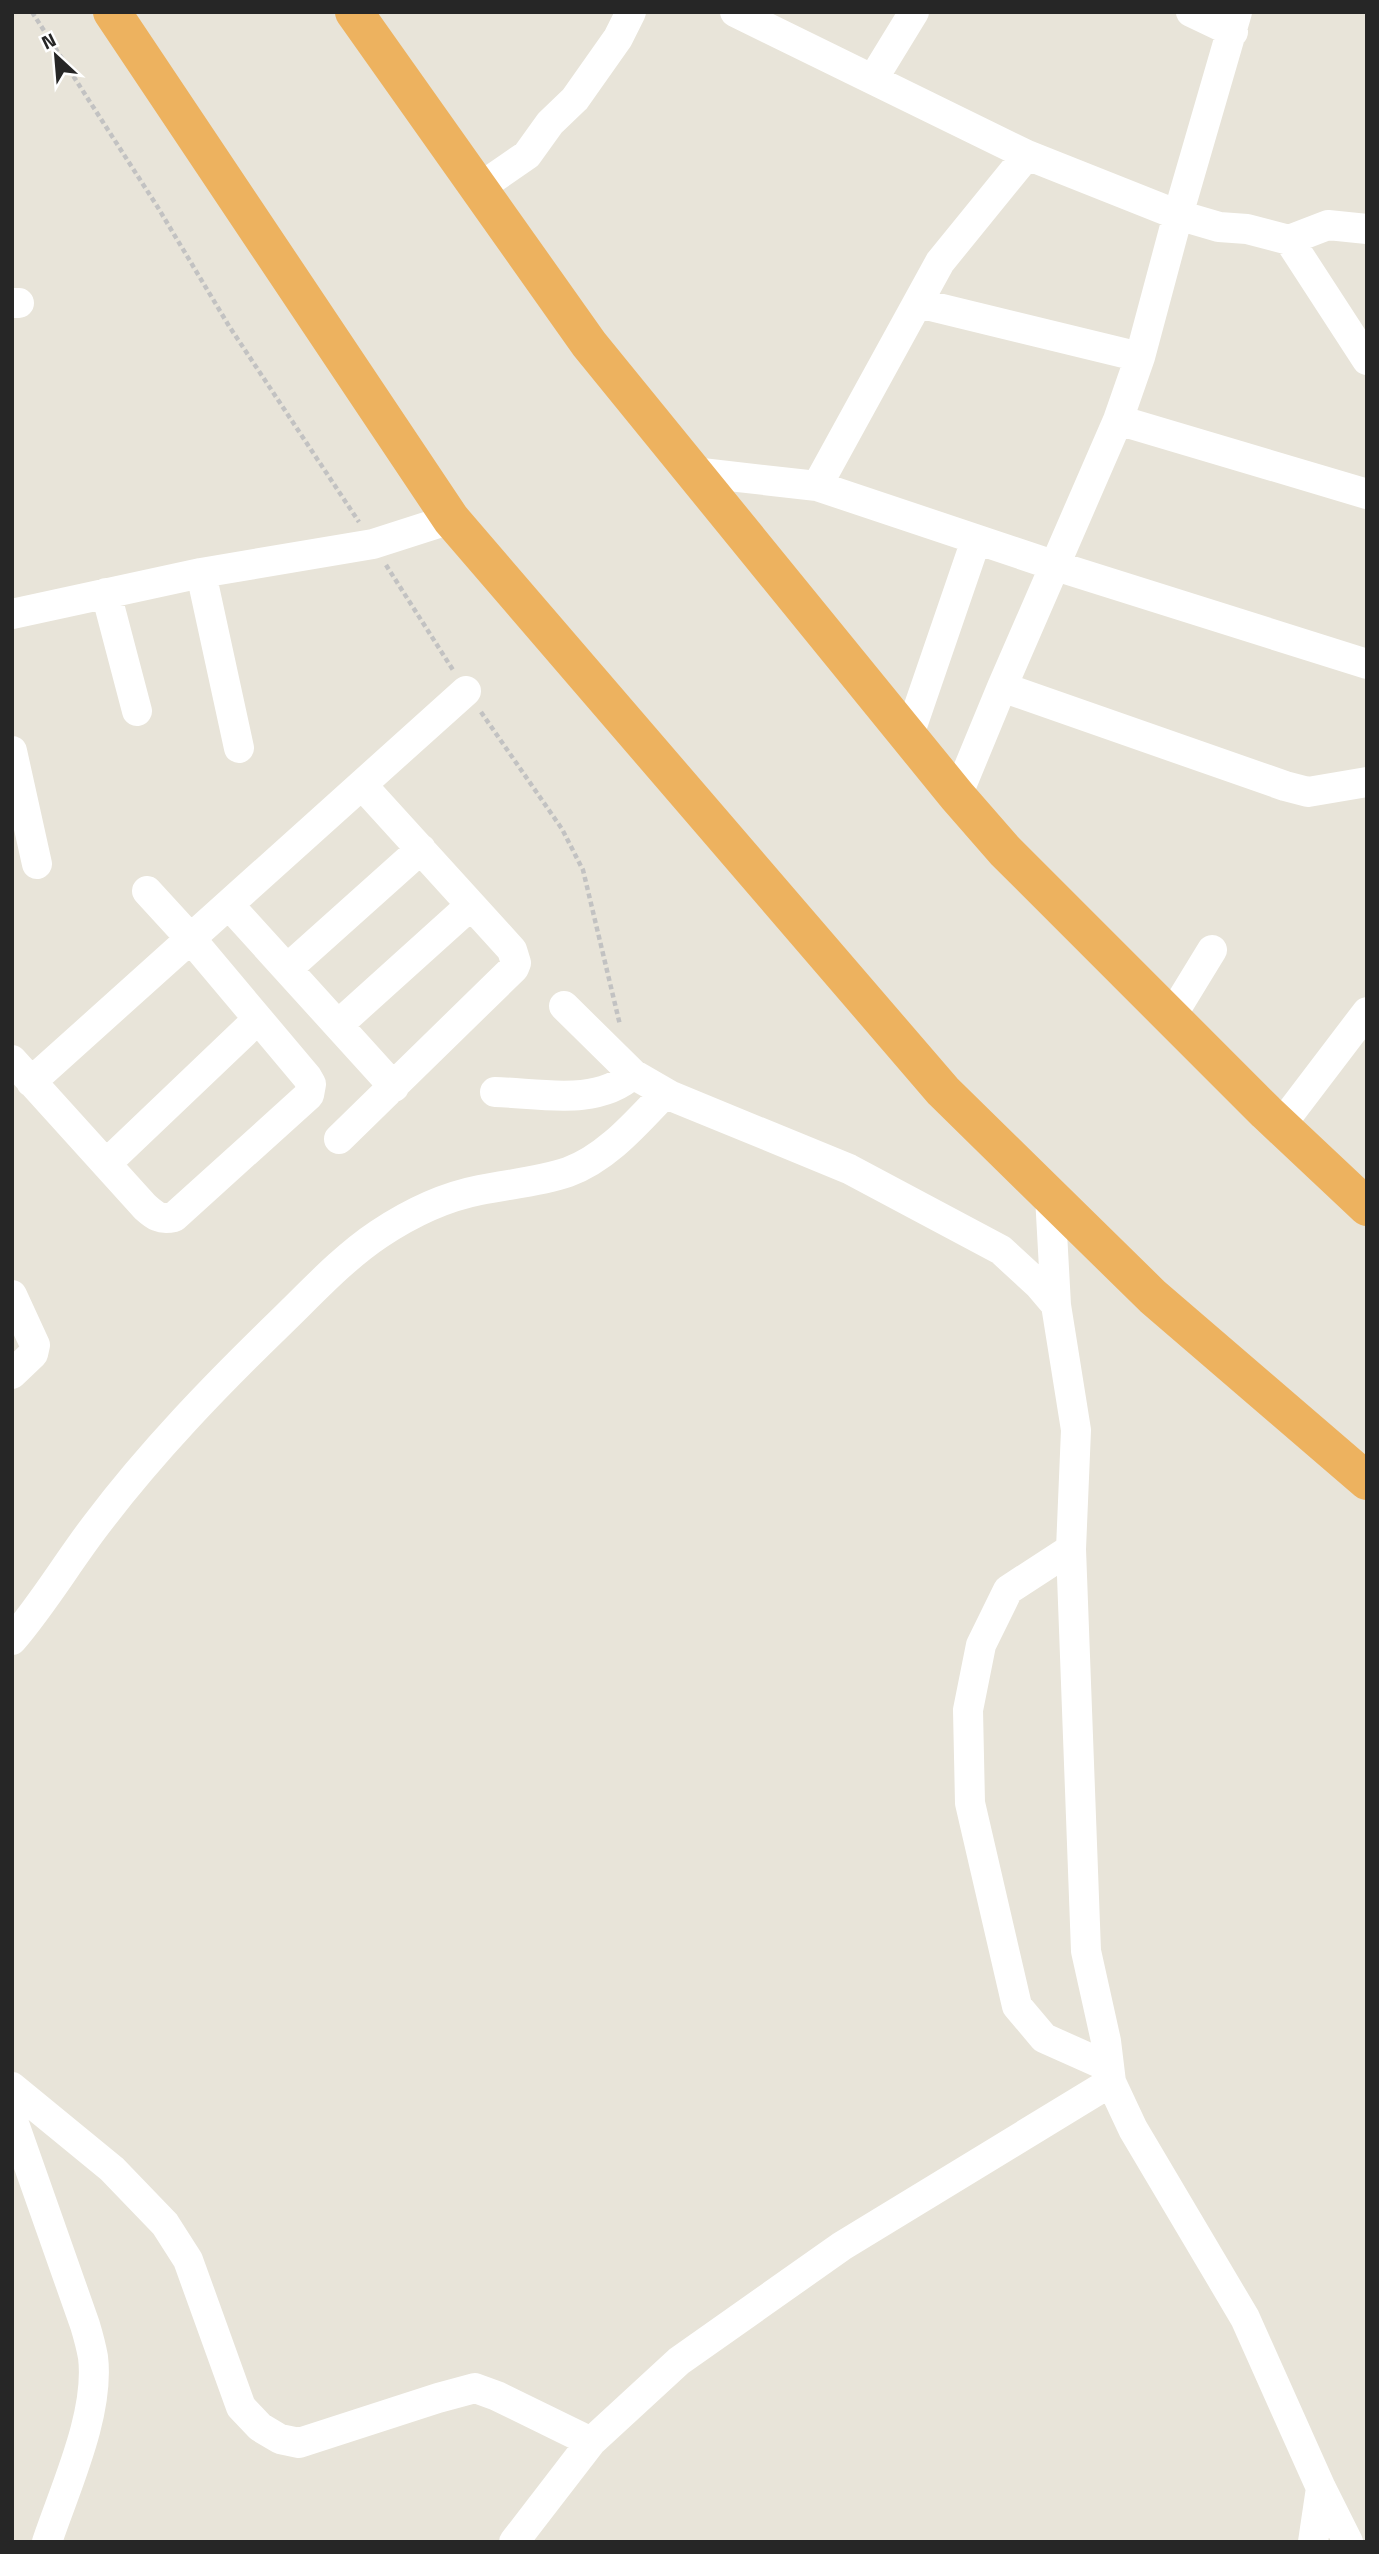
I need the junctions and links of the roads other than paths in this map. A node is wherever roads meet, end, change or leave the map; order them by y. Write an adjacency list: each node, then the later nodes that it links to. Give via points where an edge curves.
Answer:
1 (112, 12): 21 (highway)
2 (354, 12): 10 (highway)
3 (632, 12): 10 (street, via 575,99 527,155)
4 (735, 12): 8 (street)
5 (914, 12): 8 (street)
6 (1191, 12): 7 (street)
7 (1235, 22): 11 (street)
8 (873, 79): 9 (street)
9 (1027, 155): 11 (street); 14 (street, via 940,262)
10 (479, 188): 18 (highway, via 589,344)
11 (1178, 215): 13 (street); 15 (street)
12 (1367, 229): 13 (street, via 1328,225)
13 (1289, 240): 16 (street)
14 (918, 303): 15 (street); 19 (street)
15 (1140, 357): 17 (street)
16 (1367, 360)
17 (1118, 420): 20 (street); 23 (street)
18 (693, 472): 19 (street); 31 (highway)
19 (817, 486): 22 (street)
20 (1367, 494)
21 (451, 519): 24 (street, via 373,544); 58 (highway, via 943,1091)
22 (976, 540): 23 (street); 31 (street)
23 (1056, 566): 27 (street); 28 (street)
24 (201, 573): 25 (street); 32 (street)
25 (106, 593): 26 (street); 30 (street)
26 (12, 614)
27 (1367, 664)
28 (1002, 687): 34 (street, via 1308,792); 36 (street)
29 (466, 691): 35 (street)
30 (137, 711)
31 (909, 734): 36 (highway)
32 (239, 748)
33 (12, 751): 38 (street)
34 (1367, 782)
35 (362, 785): 37 (street); 40 (street)
36 (957, 796): 47 (highway, via 1005,851)
37 (421, 849): 41 (street); 44 (street)
38 (37, 864)
39 (147, 891): 42 (street)
40 (229, 905): 42 (street); 44 (street)
41 (471, 905): 49 (street); 52 (street, via 512,950 514,968)
42 (191, 939): 48 (street); 50 (street)
43 (1212, 950): 47 (street)
44 (287, 969): 49 (street)
45 (564, 1006): 51 (street)
46 (1367, 1012): 55 (street)
47 (1171, 1017): 55 (highway)
48 (258, 1019): 57 (street); 57 (street, via 307,1077 309,1095 174,1217 156,1216)
49 (338, 1025): 52 (street)
50 (22, 1071): 57 (street)
51 (633, 1074): 53 (street, via 608,1090 583,1095); 54 (street)
52 (394, 1087): 56 (street)
53 (495, 1092)
54 (665, 1093): 61 (street, via 849,1169 1001,1250); 65 (street, via 608,1148 570,1171 477,1190 412,1213 346,1261 196,1405 96,1524)
55 (1281, 1125): 59 (highway)
56 (339, 1139)
57 (106, 1164)
58 (1050, 1196): 61 (street); 63 (highway, via 1153,1297)
59 (1367, 1207)
60 (12, 1295): 62 (street, via 35,1345 33,1354)
61 (1056, 1306): 64 (street, via 1076,1430)
62 (12, 1374)
63 (1367, 1481)
64 (1071, 1549): 66 (street, via 1086,1951); 66 (street, via 1008,1590 981,1645 968,1710 970,1803 1017,2006 1044,2038)
65 (12, 1640)
66 (1110, 2075): 69 (street, via 842,2246 679,2361); 70 (street, via 1133,2129 1245,2318)
67 (12, 2087): 69 (street, via 112,2169 164,2224 188,2260 241,2407 260,2427 280,2439 299,2443 475,2388)
68 (12, 2118): 71 (street, via 93,2358 82,2441)
69 (591, 2442): 72 (street)
70 (1321, 2488): 73 (street); 74 (street)
71 (47, 2542)
72 (514, 2542)
73 (1312, 2542)
74 (1348, 2542)

